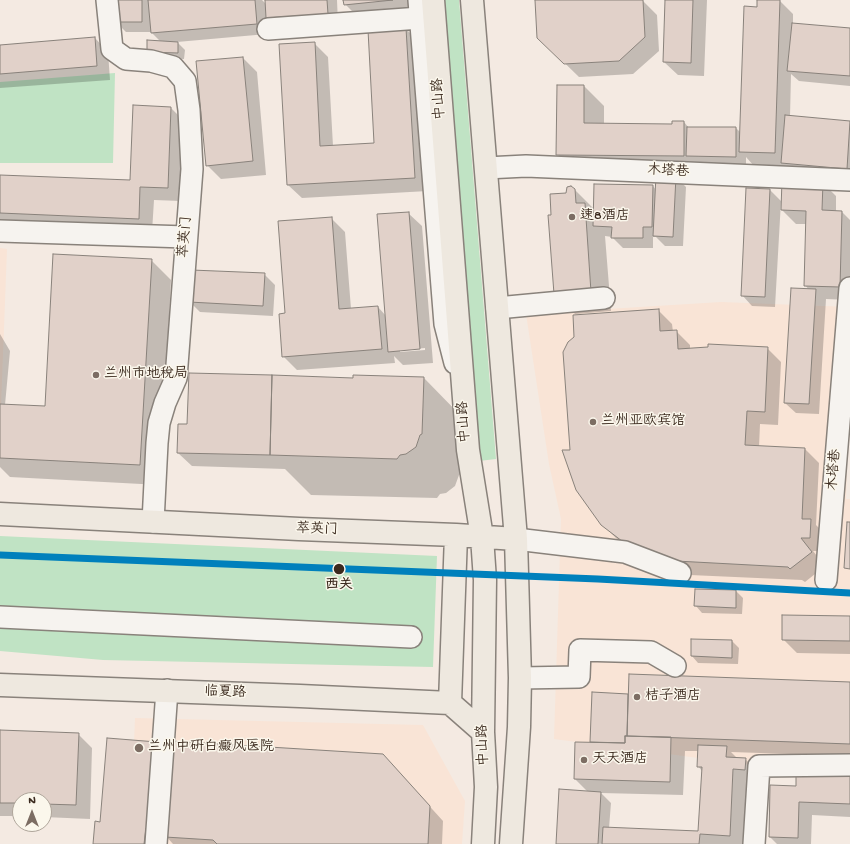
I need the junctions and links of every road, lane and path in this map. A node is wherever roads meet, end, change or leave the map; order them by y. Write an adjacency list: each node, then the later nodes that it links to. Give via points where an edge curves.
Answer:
1 (107, 0): 8 (street, 萃英门, via 112,49 126,59 151,61 173,67 185,81 192,169)
2 (472, 0): 5 (main road)
3 (427, 9): 4 (street); 15 (main road, 中山路, via 468,450)
4 (268, 29)
5 (486, 168): 6 (street, 木塔巷, via 526,166); 11 (main road)
6 (850, 180)
7 (0, 232): 8 (street)
8 (186, 236): 13 (street, 萃英门, via 176,378 159,423)
9 (850, 288): 19 (street, 木塔巷)
10 (604, 298): 11 (street)
11 (497, 308): 16 (main road)
12 (0, 514): 13 (main road, 萃英门)
13 (153, 522): 14 (main road, 萃英门)
14 (456, 535): 15 (main road, 萃英门); 20 (main road)
15 (482, 536): 16 (main road, 萃英门); 18 (main road, 中山路)
16 (516, 539): 17 (street, via 625,552); 18 (main road); 24 (main road)
17 (680, 573)
18 (485, 580): 20 (main road); 28 (main road, 中山路)
19 (826, 580)
20 (454, 612): 27 (main road)
21 (0, 617): 22 (street)
22 (411, 637)
23 (675, 666): 24 (street, via 651,652 580,650 579,677)
24 (520, 678): 32 (main road)
25 (0, 685): 26 (main road, 临夏路)
26 (167, 690): 27 (main road, 临夏路); 30 (street)
27 (450, 703): 28 (main road)
28 (483, 732): 31 (main road, 中山路, via 486,787)
29 (850, 765): 33 (street, via 759,766)
30 (156, 844)
31 (483, 844)
32 (511, 844)
33 (754, 844)

